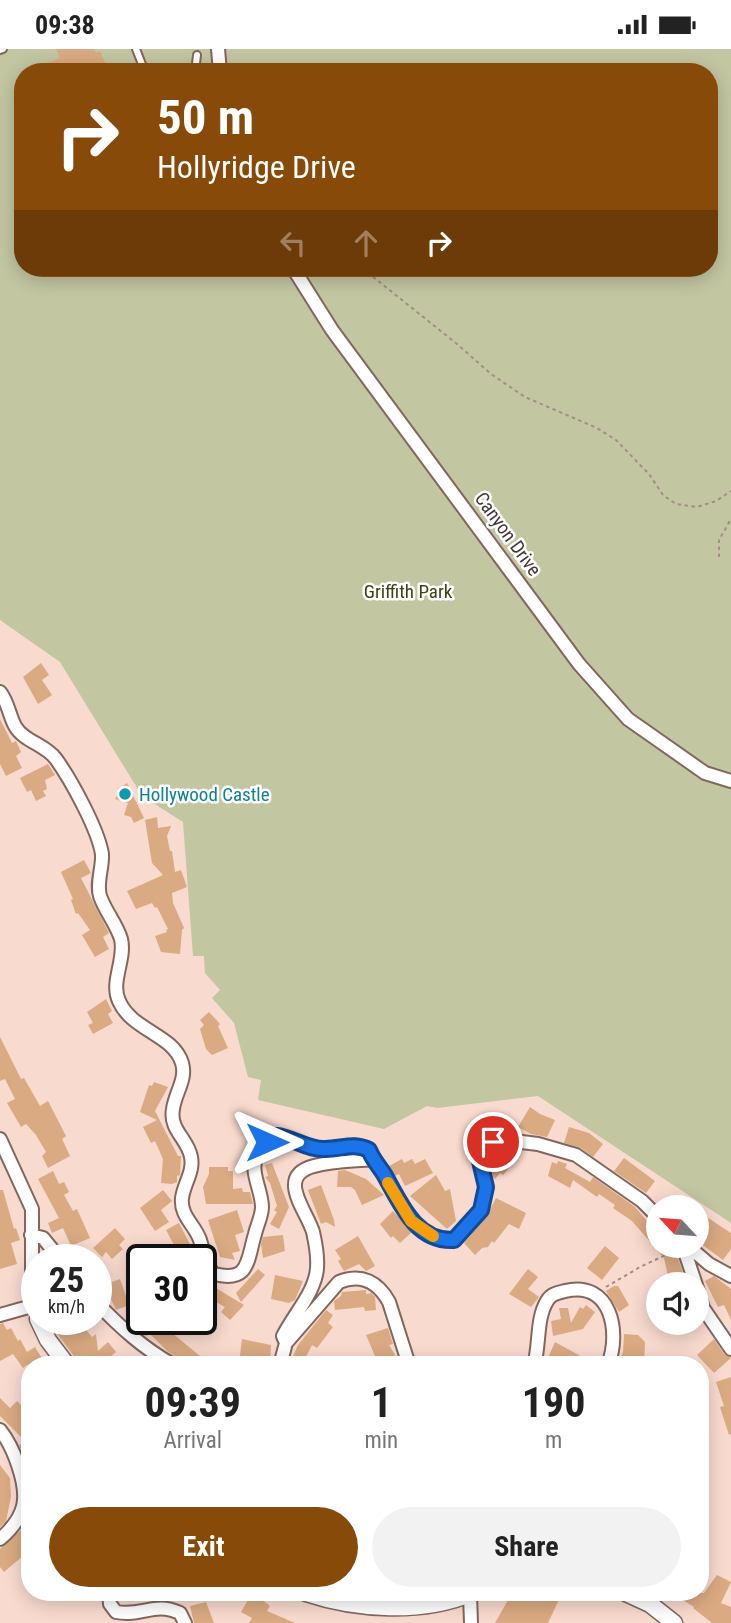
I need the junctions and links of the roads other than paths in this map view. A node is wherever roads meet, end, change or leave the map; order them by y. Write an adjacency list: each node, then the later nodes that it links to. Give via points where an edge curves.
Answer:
1 (197, 55): 2 (lane)
2 (196, 63)
3 (299, 277): 5 (street, Canyon Drive, via 332,330 579,664 630,720 705,773)
4 (0, 692): 7 (street, via 16,727 56,759 99,839 99,894 122,942 118,1001 135,1024 177,1051 182,1064 173,1122 188,1149 191,1170 182,1210 200,1240 206,1265 214,1274 226,1277 241,1273 248,1264 262,1206 254,1166 257,1153 267,1142 277,1136 324,1150 360,1145)
5 (731, 781)
6 (0, 1139): 9 (street, via 32,1209)
7 (373, 1159): 8 (street, via 411,1221 443,1240 454,1240 481,1210 486,1187 479,1157 485,1146 505,1140 576,1155); 19 (street, via 313,1166 300,1172 296,1180 296,1194 313,1231 317,1266 310,1291 283,1336)
8 (646, 1206)
9 (31, 1235): 10 (street); 11 (street)
10 (31, 1244)
11 (48, 1244)
12 (703, 1258): 13 (street)
13 (731, 1276)
14 (21, 1314): 15 (street)
15 (0, 1315)
16 (709, 1317): 20 (street)
17 (112, 1318): 22 (street)
18 (46, 1335): 21 (street)
19 (286, 1343): 23 (street); 24 (street, via 339,1282 361,1278 384,1293)
20 (731, 1349)
21 (60, 1356)
22 (156, 1356)
23 (282, 1356)
24 (406, 1356)
25 (535, 1356): 26 (street, via 545,1303 552,1294 572,1289 595,1294 604,1303 613,1320)
26 (610, 1356)
27 (0, 1430): 28 (street)
28 (21, 1477)
29 (21, 1507): 30 (street, via 13,1528)
30 (0, 1539)
31 (109, 1601): 36 (street, via 116,1612 136,1615 169,1608 180,1613)
32 (338, 1601): 33 (street, via 397,1607)
33 (443, 1601)
34 (471, 1601): 37 (street)
35 (642, 1601): 38 (street)
36 (185, 1623)
37 (471, 1623)
38 (674, 1623)

